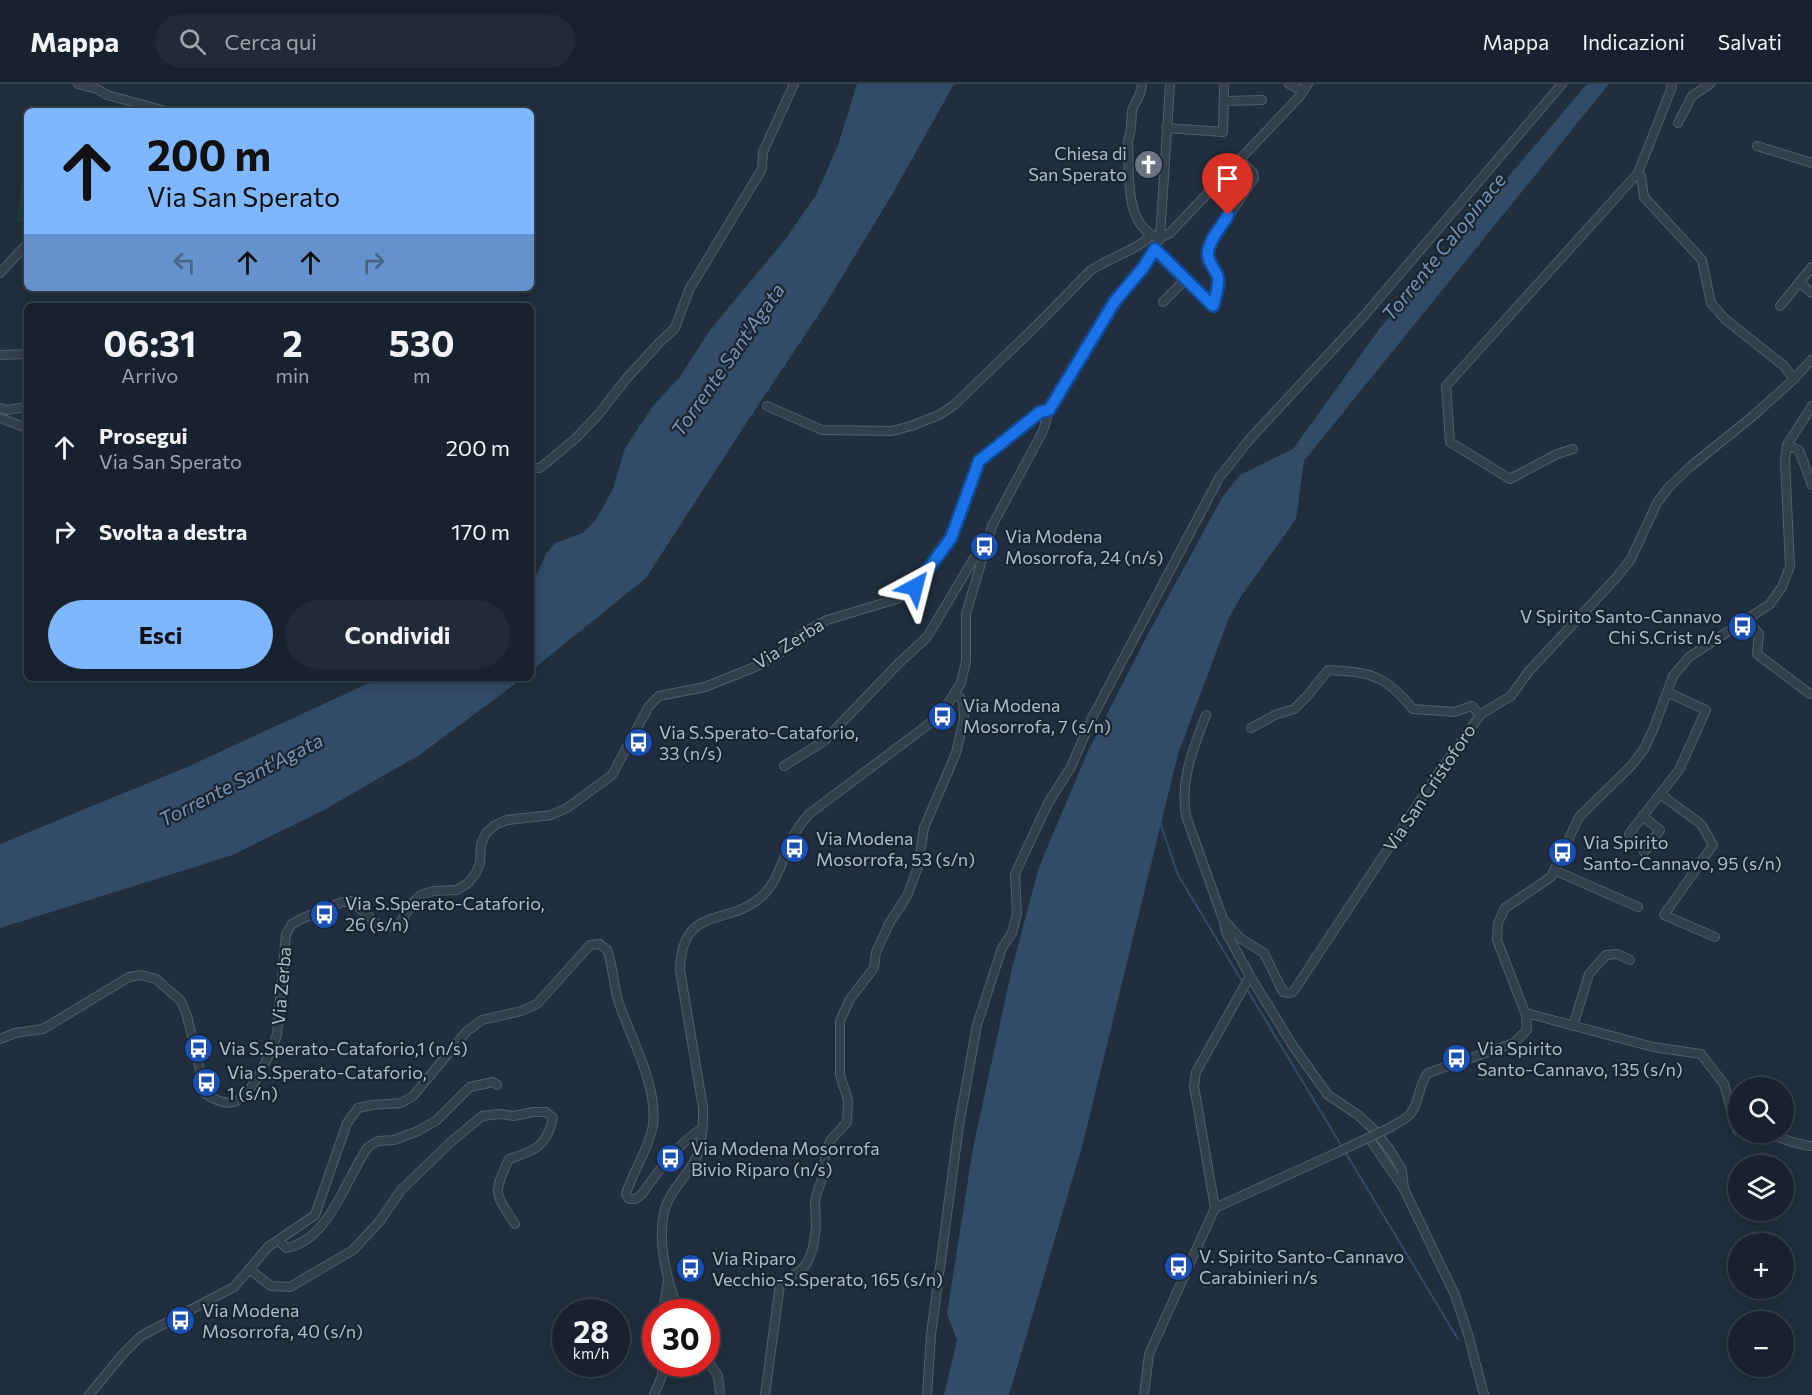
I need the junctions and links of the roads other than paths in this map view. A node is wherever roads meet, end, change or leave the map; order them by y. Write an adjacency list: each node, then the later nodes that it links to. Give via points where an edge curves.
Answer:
1 (78, 84): 13 (street)
2 (794, 84): 44 (street, via 763,152 762,169 689,290 675,328 575,439 540,468)
3 (1142, 84): 20 (street, via 1141,95 1132,108 1128,141 1132,209)
4 (1170, 84): 15 (street)
5 (1289, 84): 9 (street)
6 (1562, 84): 88 (street, via 1364,317 1249,440 1219,478 1092,718 1071,767 1048,803 1015,874 1017,914 977,1025 959,1125 931,1335)
7 (1671, 84): 19 (street)
8 (1710, 84): 14 (street, via 1692,96)
9 (1306, 87): 17 (street)
10 (1224, 88): 12 (street)
11 (1262, 100): 12 (street)
12 (1224, 101): 15 (street, via 1223,132)
13 (155, 108)
14 (1678, 123)
15 (1166, 128): 21 (street)
16 (1757, 146): 18 (street)
17 (1240, 160): 21 (street, via 1170,233); 26 (street, via 1254,173 1254,178 1209,246 1209,261 1218,276 1213,306)
18 (1812, 163)
19 (1638, 173): 34 (street, via 1644,197 1702,260 1711,303); 43 (street, via 1446,386 1450,442 1510,479)
20 (1151, 235): 21 (street); 35 (street, via 1144,243 1090,271 985,376 939,415 892,431 822,430)
21 (1160, 238): 23 (street)
22 (24, 247): 25 (street)
23 (1155, 249): 26 (street); 39 (street, via 1115,301)
24 (1812, 267): 27 (street)
25 (0, 273)
26 (1185, 279): 29 (street)
27 (1799, 282): 28 (street); 30 (street)
28 (1812, 293)
29 (1163, 302)
30 (1779, 306)
31 (24, 354): 32 (street)
32 (0, 355)
33 (1812, 359): 34 (street, Via San Cristoforo)
34 (1794, 379): 52 (street, Via San Cristoforo, via 1668,488 1616,578 1529,671 1511,696)
35 (766, 406)
36 (1812, 406): 42 (street)
37 (24, 407): 38 (street)
38 (0, 408)
39 (1049, 410): 46 (street, via 1043,431); 67 (street, Via Zerba, via 1040,412 979,461 951,538 915,587 897,599 827,620 755,668 705,687 659,696 649,706 612,775 567,808 495,825 486,834 476,873 468,883 457,890 422,894 399,924 379,925 351,901 292,924 286,934 274,1045 240,1100 229,1103 206,1094 181,1001 156,979 141,975 129,977 44,1029)
40 (0, 418): 41 (street)
41 (24, 427)
42 (1787, 445): 45 (street, via 1799,450); 47 (street, via 1790,566 1770,604)
43 (1573, 449)
44 (534, 468)
45 (1812, 485)
46 (992, 527): 48 (street, via 966,614 966,661); 54 (street, via 927,638 824,741)
47 (1746, 620): 49 (street, via 1689,657); 50 (street, via 1759,634 1756,654)
48 (955, 692): 70 (street, via 933,721 809,814 795,832 773,883 762,897 749,906 706,920 688,935 681,950 680,970); 87 (street, via 963,701 964,719 956,753 924,828 918,867 876,952 873,968 850,999 840,1021 840,1075 848,1100 847,1122 830,1142 825,1156 815,1200 813,1248 807,1263 780,1284)
49 (1667, 692): 55 (street, via 1706,710 1679,770); 59 (street, via 1644,749 1580,818)
50 (1812, 693)
51 (1206, 715): 61 (street, via 1186,769 1184,802)
52 (1480, 715): 53 (street, via 1472,706 1454,712 1413,709 1397,689 1379,678 1362,672 1328,670 1294,709); 61 (street, Via San Cristoforo, via 1299,986 1289,993 1282,992 1264,953 1240,938)
53 (1251, 728)
54 (784, 766)
55 (1660, 794): 56 (street); 62 (street, via 1701,824 1713,845 1664,915)
56 (1642, 816): 57 (street); 58 (street, via 1660,830)
57 (1629, 834)
58 (1644, 852)
59 (1554, 870): 60 (street); 65 (street, via 1551,877 1505,908 1498,923 1497,940)
60 (1638, 907)
61 (1223, 918): 64 (street)
62 (1715, 937)
63 (1630, 960): 66 (street, via 1617,954 1606,955 1589,974)
64 (1249, 979): 74 (street, via 1328,1095 1358,1115 1390,1150 1402,1170); 75 (street, via 1196,1072 1194,1086)
65 (1526, 1013): 66 (street); 71 (street, bridge, via 1527,1030 1514,1043 1428,1073 1410,1116)
66 (1573, 1026): 69 (street, via 1653,1047 1701,1054 1724,1084)
67 (0, 1039)
68 (497, 1085): 77 (street, via 493,1082 470,1087 437,1120 418,1131 368,1147 330,1213 312,1235 297,1246 286,1248)
69 (1728, 1097)
70 (703, 1128): 77 (street, via 679,1147 642,1194 636,1199 629,1198 626,1194 653,1123 651,1097 644,1066 617,999 607,950 600,944 590,945 537,1004 482,1020 467,1031 413,1096 401,1103 358,1108 347,1123 315,1215); 79 (street, via 695,1160 664,1212 661,1235)
71 (1369, 1138): 74 (street); 75 (street, bridge)
72 (1794, 1143): 73 (street)
73 (1812, 1146)
74 (1404, 1189): 90 (street, via 1455,1295)
75 (1215, 1208): 89 (street, via 1149,1354)
76 (515, 1224): 78 (street, via 498,1198 498,1183 509,1159 534,1149 550,1133 553,1118 546,1112 482,1116 401,1190 353,1250 290,1287 271,1286)
77 (279, 1240): 78 (street)
78 (249, 1269): 84 (street, via 234,1287 141,1336)
79 (668, 1279): 80 (street); 81 (street)
80 (665, 1299)
81 (675, 1299)
82 (662, 1377): 85 (street)
83 (718, 1377): 86 (street)
84 (89, 1395)
85 (654, 1395)
86 (720, 1395)
87 (765, 1395)
88 (927, 1395)
89 (1144, 1395)
90 (1484, 1395)

